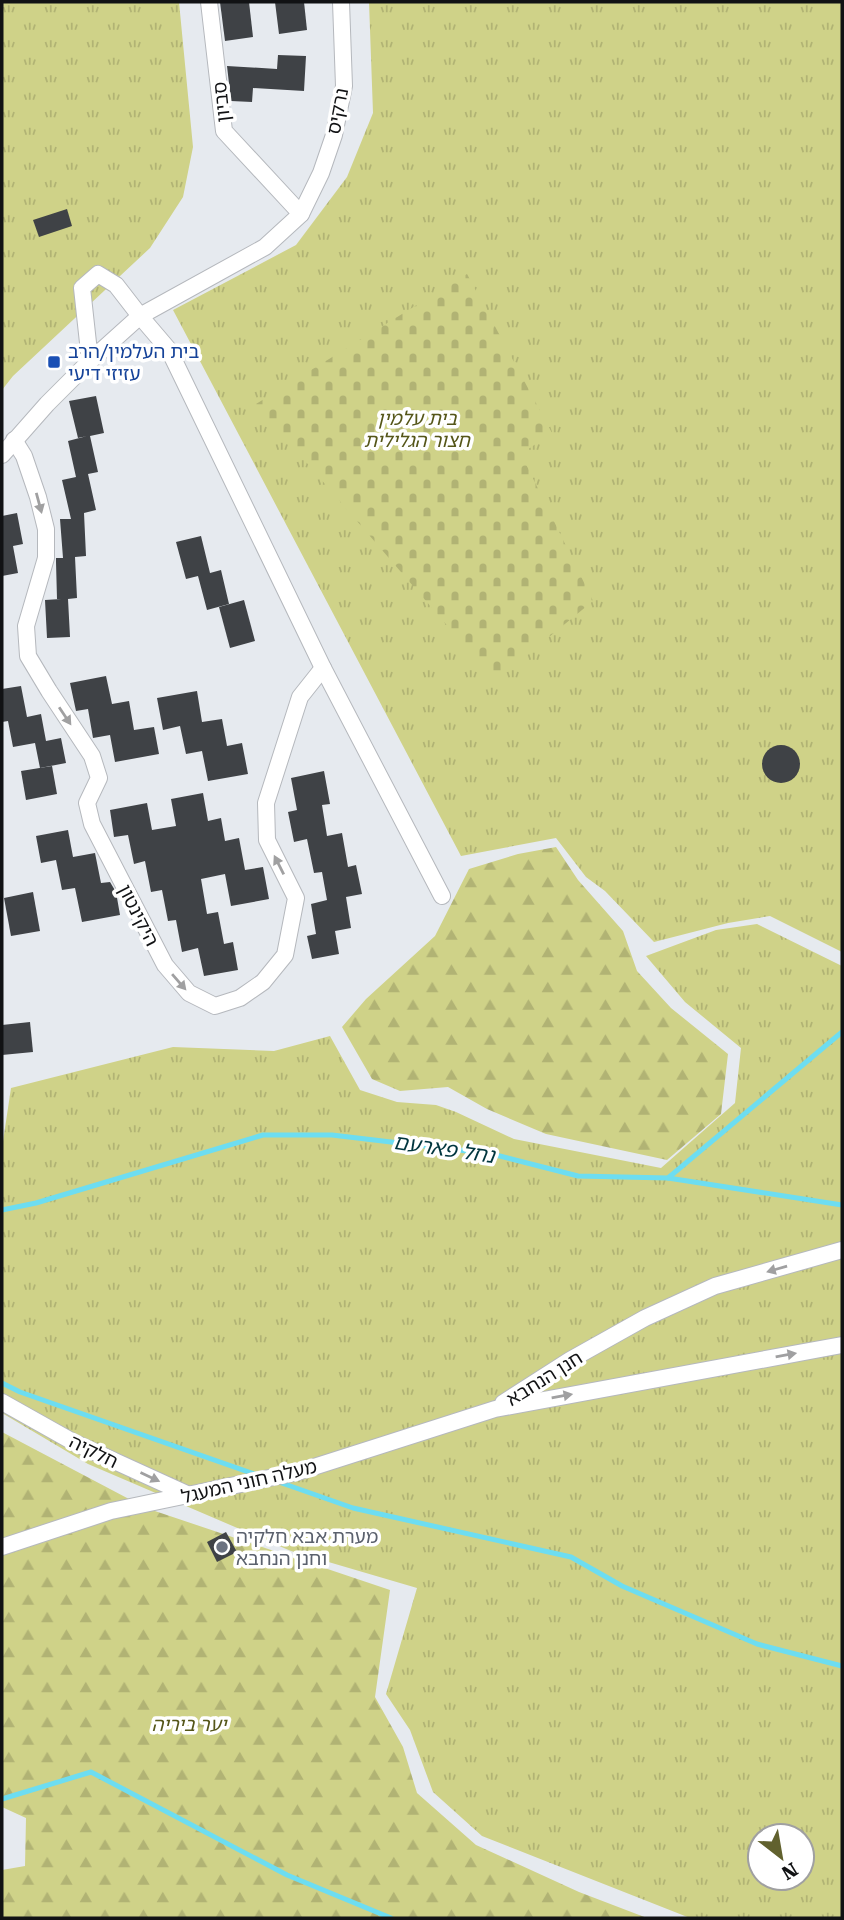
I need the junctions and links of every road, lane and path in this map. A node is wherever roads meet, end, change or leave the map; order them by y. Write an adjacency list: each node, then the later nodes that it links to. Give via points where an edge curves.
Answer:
1 (209, 2): 3 (street, סביון, via 224,131)
2 (341, 2): 3 (street, נרקיס, via 344,86 334,135)
3 (301, 214): 4 (street, via 265,247)
4 (140, 316): 5 (street); 5 (street, via 116,285 98,274 82,288); 8 (street, via 169,351)
5 (90, 361): 6 (street)
6 (14, 440): 7 (street); 8 (street, היקינטון, one-way to 8, via 24,456 46,529 46,558 26,626 28,656 92,756 99,778 87,803 92,824 165,965 189,993 215,1006 240,998 262,982 285,955 296,898 267,840 266,803 300,697)
7 (2, 455)
8 (323, 668): 9 (street)
9 (442, 896)
10 (842, 1250): 13 (street, חנן הנחבא, one-way to 13, via 715,1286 645,1318)
11 (842, 1345): 13 (street, חנן הנחבא, one-way to 11)
12 (2, 1402): 14 (street, חלקיה, one-way to 14, via 75,1443)
13 (495, 1409): 14 (street, מעלה חוני המעגל, via 298,1472)
14 (189, 1496): 15 (street, מעלה חוני המעגל, via 111,1511)
15 (2, 1547)

